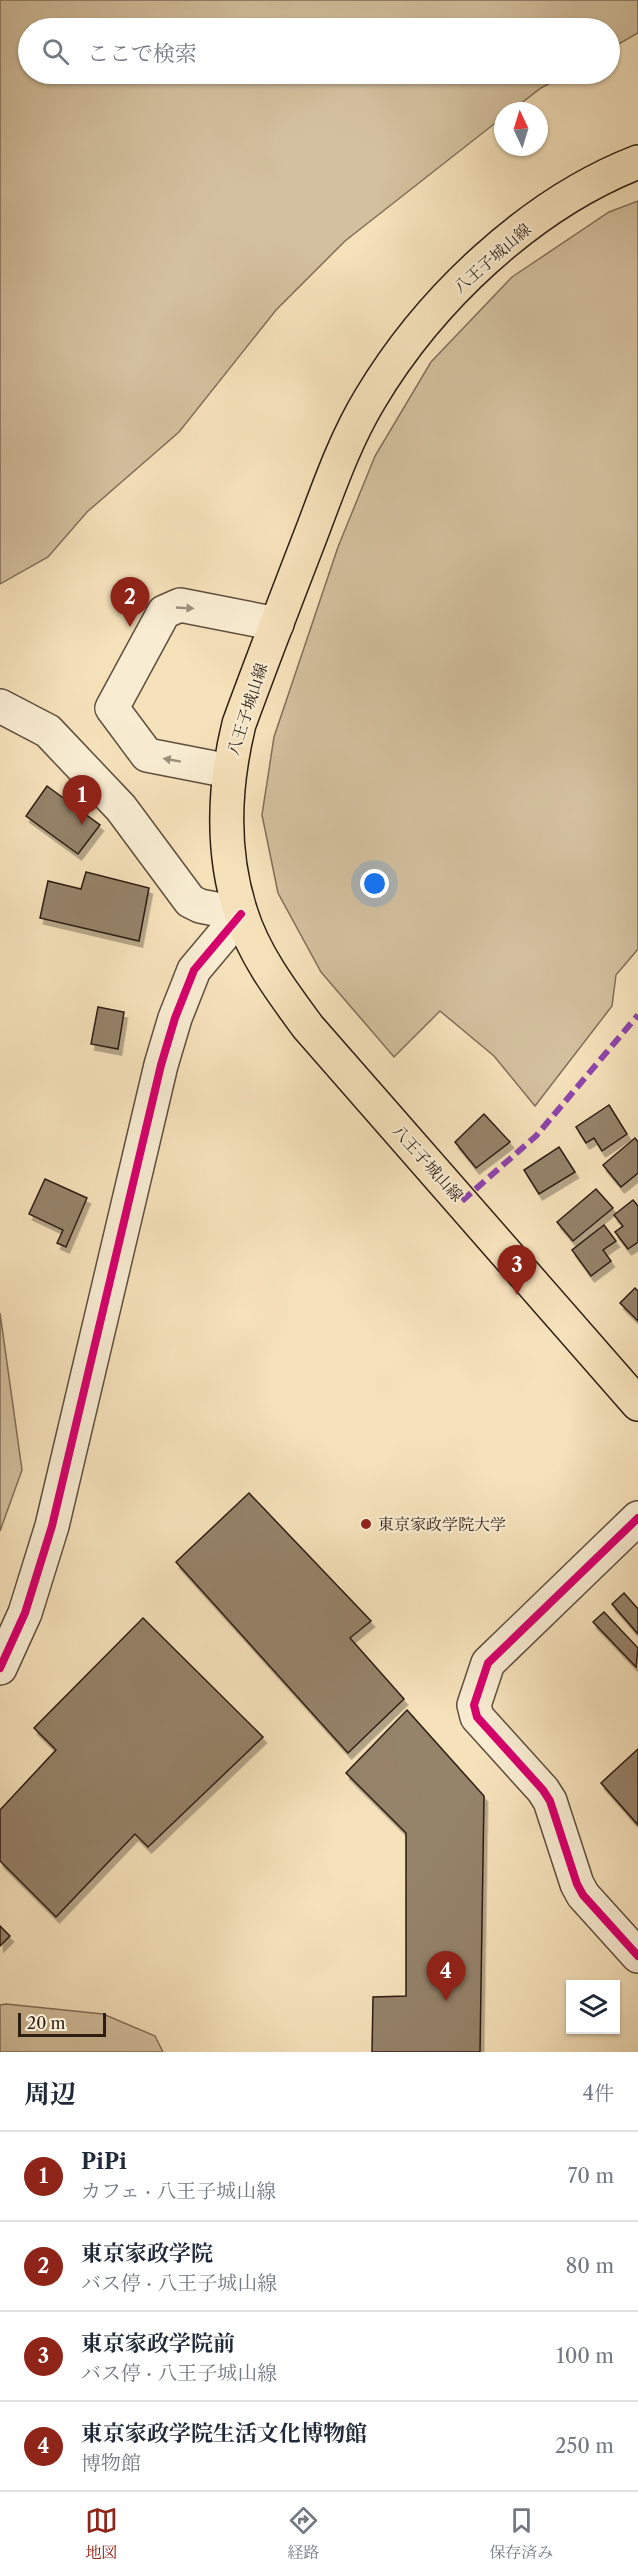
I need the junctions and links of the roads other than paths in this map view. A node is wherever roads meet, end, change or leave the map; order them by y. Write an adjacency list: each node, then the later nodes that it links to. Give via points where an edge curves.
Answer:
1 (638, 162): 2 (main road, 八王子城山線, via 569,197 516,234 467,274 403,350 370,399 343,452)
2 (277, 624): 4 (main road, 八王子城山線, via 239,724); 4 (street, one-way to 2, via 147,755 112,708 164,612 180,605)
3 (0, 706): 5 (street, via 48,731 121,808 190,901)
4 (229, 771): 5 (main road, 八王子城山線, via 228,837)
5 (241, 914): 6 (main road, 八王子城山線, via 260,954 308,1027); 8 (street, via 195,970 175,1018 52,1526 25,1613)
6 (638, 1404)
7 (638, 1518): 9 (street, via 488,1663 474,1705 477,1717 550,1801 584,1895)
8 (0, 1668)
9 (638, 1956)

